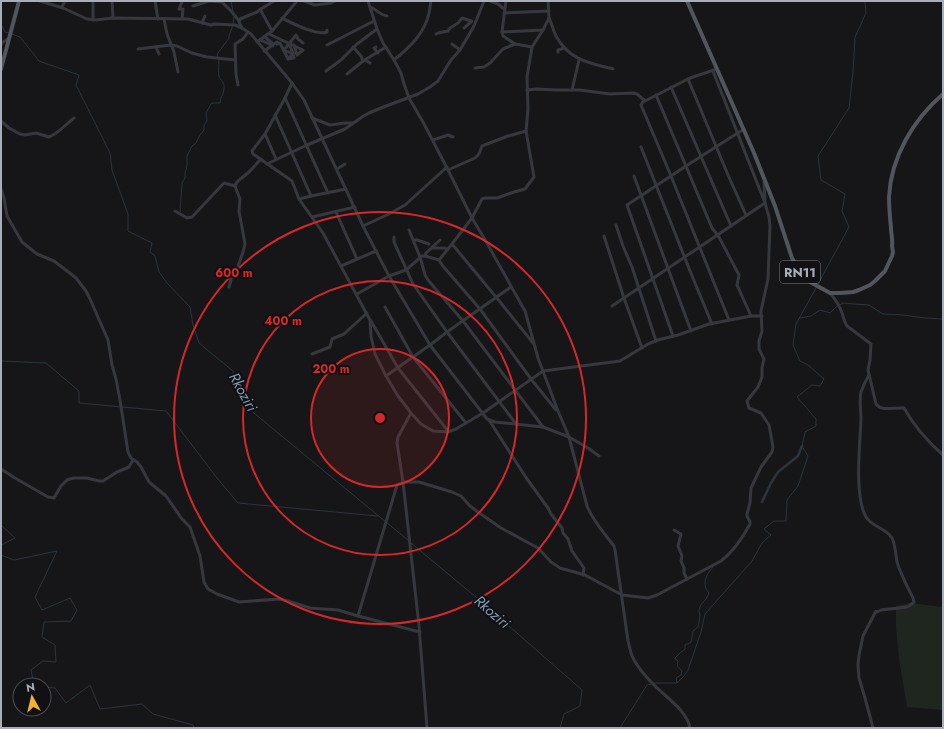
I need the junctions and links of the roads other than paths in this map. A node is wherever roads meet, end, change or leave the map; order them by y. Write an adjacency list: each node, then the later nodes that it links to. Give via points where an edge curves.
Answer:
1 (19, 1): 50 (main road)
2 (40, 1): 21 (street)
3 (65, 1): 21 (street)
4 (93, 1): 34 (street)
5 (112, 1): 28 (street)
6 (155, 1): 31 (street)
7 (181, 1): 33 (street, via 179,9 182,9)
8 (221, 1): 20 (street); 35 (street)
9 (274, 1): 23 (street)
10 (297, 1): 29 (street)
11 (304, 1): 12 (street, via 315,5)
12 (335, 1)
13 (368, 1): 22 (street)
14 (431, 1): 71 (street, via 425,25)
15 (484, 1): 38 (street)
16 (490, 1): 24 (street, via 498,4)
17 (506, 1): 24 (street)
18 (548, 1): 25 (street)
19 (687, 1): 87 (main road, RN11)
20 (193, 6)
21 (62, 7): 34 (street)
22 (370, 7): 27 (street); 36 (street)
23 (260, 10): 35 (street); 48 (street)
24 (504, 11): 25 (street); 47 (street)
25 (549, 11): 30 (street)
26 (205, 16): 39 (street)
27 (387, 16)
28 (113, 18): 31 (street); 34 (street)
29 (282, 18): 44 (street, via 310,30 322,33); 48 (street)
30 (549, 18): 45 (street); 69 (street)
31 (158, 19): 32 (street)
32 (164, 19): 33 (street); 61 (street)
33 (182, 19): 39 (street)
34 (93, 20)
35 (238, 20): 40 (street); 41 (street)
36 (374, 21): 43 (street); 62 (street)
37 (471, 21): 38 (street); 42 (street); 49 (street, via 462,18 448,31)
38 (475, 21): 72 (street)
39 (202, 23): 40 (street)
40 (237, 26): 41 (street)
41 (242, 28): 46 (street)
42 (464, 28)
43 (377, 29): 65 (street); 67 (street)
44 (327, 30)
45 (543, 30): 47 (street); 68 (street)
46 (248, 32): 54 (street); 79 (street, via 235,44)
47 (502, 32): 59 (street, via 503,36)
48 (270, 33): 51 (street); 52 (street); 57 (street)
49 (436, 34)
50 (10, 36): 60 (street); 84 (main road)
51 (265, 37): 53 (street); 57 (street)
52 (277, 38): 55 (street); 57 (street)
53 (261, 40): 54 (street); 57 (street)
54 (257, 42): 73 (street)
55 (292, 42): 56 (street, via 296,35); 74 (street); 75 (street)
56 (303, 43)
57 (275, 44): 73 (street); 74 (street, via 280,43)
58 (452, 44): 72 (street)
59 (515, 44): 68 (street); 85 (street, via 502,49 484,67)
60 (1, 45)
61 (171, 45): 64 (street); 79 (street, via 207,57); 90 (street)
62 (327, 45)
63 (405, 46): 71 (street)
64 (156, 47): 70 (street); 78 (street)
65 (353, 47): 82 (street, via 361,56); 88 (street)
66 (376, 47): 77 (street, via 374,48)
67 (386, 47): 77 (street); 80 (street)
68 (532, 47): 96 (street)
69 (565, 48): 76 (street); 81 (street)
70 (138, 49)
71 (406, 50): 80 (street)
72 (460, 50): 101 (street, via 438,81)
73 (264, 51): 93 (street)
74 (285, 52): 75 (street); 75 (street, via 288,60 294,58)
75 (292, 52)
76 (558, 52)
77 (378, 53): 82 (street)
78 (159, 54)
79 (236, 60): 94 (street)
80 (394, 60): 101 (street)
81 (579, 60): 86 (street); 97 (street)
82 (361, 61): 83 (street); 91 (street)
83 (370, 63)
84 (1, 68)
85 (475, 68)
86 (613, 69)
87 (718, 69): 89 (street); 110 (main road, RN11)
88 (326, 71)
89 (712, 71): 92 (street); 112 (street)
90 (178, 72)
91 (347, 74)
92 (688, 79): 95 (street); 118 (street)
93 (292, 84): 100 (street); 105 (street, via 304,100)
94 (238, 85)
95 (671, 87): 99 (street); 121 (street)
96 (527, 90): 97 (street); 107 (street)
97 (572, 90): 102 (street, via 610,94 633,93)
98 (943, 94): 175 (main road, RN11, via 924,112 910,132 897,160 889,198 893,252 887,267 875,281 863,288 853,292)
99 (656, 95): 102 (street); 126 (street)
100 (285, 98): 103 (street); 117 (street)
101 (409, 98): 109 (street, via 369,113); 116 (street)
102 (644, 100): 130 (street, via 641,105)
103 (275, 115): 113 (street); 120 (street)
104 (74, 118): 108 (street, via 49,137 36,133 20,134)
105 (312, 118): 109 (street, via 330,125); 115 (street)
106 (521, 118): 107 (street)
107 (526, 119): 111 (street)
108 (1, 121)
109 (353, 123): 115 (street)
110 (744, 129): 112 (street); 131 (main road, RN11)
111 (526, 131): 127 (street, via 482,146 475,158); 146 (street, via 534,177 525,190 497,198 483,198)
112 (737, 133): 118 (street); 140 (street)
113 (265, 134): 122 (street, via 252,150 253,154); 123 (street)
114 (453, 137): 116 (street, via 448,135)
115 (322, 139): 117 (street); 128 (street)
116 (433, 140): 127 (street)
117 (307, 145): 120 (street); 136 (street)
118 (717, 146): 121 (street); 144 (street)
119 (641, 147): 133 (street)
120 (292, 152): 123 (street); 138 (street)
121 (701, 156): 126 (street); 149 (street)
122 (261, 159): 124 (street); 132 (street)
123 (276, 159): 124 (street)
124 (267, 164): 139 (street, via 291,180)
125 (344, 164): 128 (street)
126 (686, 166): 130 (street); 151 (street)
127 (447, 169): 146 (street); 148 (street, via 405,204)
128 (337, 170): 135 (street)
129 (634, 176): 137 (street)
130 (671, 176): 133 (street); 158 (street)
131 (764, 178): 140 (street); 175 (main road, RN11, via 792,258 804,278)
132 (235, 186): 142 (street, via 224,183 192,217 187,218); 172 (street, via 240,199 239,211 245,244)
133 (656, 186): 137 (street); 164 (street)
134 (1, 189): 216 (street, via 8,216 22,242 71,273 90,299 108,340 128,452)
135 (346, 189): 136 (street); 141 (street)
136 (328, 193): 138 (street)
137 (642, 195): 168 (street); 171 (street, via 627,205)
138 (311, 196): 139 (street)
139 (299, 199): 145 (street)
140 (765, 203): 144 (street); 184 (street, via 770,226 768,279)
141 (355, 207): 143 (street); 148 (street)
142 (175, 211)
143 (336, 212): 145 (street); 165 (street)
144 (746, 216): 149 (street)
145 (312, 217): 167 (street)
146 (472, 218): 157 (street); 173 (street)
147 (616, 225): 174 (street)
148 (363, 226): 161 (street)
149 (731, 226): 151 (street)
150 (409, 230): 154 (street)
151 (717, 235): 158 (street); 183 (street, via 739,275 737,285)
152 (604, 236): 178 (street)
153 (394, 237): 169 (street)
154 (414, 240): 156 (street); 163 (street)
155 (440, 240): 159 (street)
156 (429, 244)
157 (452, 244): 160 (street); 177 (street)
158 (699, 247): 164 (street); 187 (street)
159 (432, 248): 160 (street); 162 (street)
160 (447, 250): 166 (street)
161 (376, 251): 165 (street); 170 (street)
162 (425, 256): 163 (street); 166 (street)
163 (420, 257): 169 (street); 186 (street, via 428,280)
164 (685, 257): 168 (street); 188 (street)
165 (357, 259): 167 (street)
166 (439, 260): 181 (street)
167 (341, 266): 176 (street)
168 (668, 268): 171 (street); 189 (street)
169 (406, 270): 170 (street); 190 (street)
170 (389, 276): 176 (street); 194 (street)
171 (652, 279): 174 (street); 191 (street)
172 (229, 287)
173 (511, 287): 177 (street); 193 (street, via 525,311)
174 (638, 288): 178 (street); 192 (street)
175 (830, 293): 200 (street, via 838,303 847,326 871,344)
176 (357, 294): 182 (street)
177 (496, 297): 181 (street); 193 (street)
178 (624, 298): 179 (street); 195 (street)
179 (612, 306)
180 (385, 307): 197 (street)
181 (480, 309): 186 (street); 202 (street)
182 (367, 313): 185 (street); 196 (street, via 344,334 332,339 330,347)
183 (751, 316): 184 (street); 187 (street)
184 (762, 316): 221 (street, via 759,349 764,360 762,376 758,388 746,401 749,408 761,413 769,425 772,450 751,488 747,514 750,522 736,546 721,561)
185 (370, 320): 198 (street); 201 (street, via 375,354)
186 (463, 320): 190 (street); 203 (street)
187 (729, 320): 188 (street)
188 (712, 324): 189 (street)
189 (691, 331): 191 (street)
190 (447, 332): 194 (street); 204 (street)
191 (673, 336): 192 (street)
192 (656, 341): 195 (street)
193 (534, 344): 199 (street)
194 (430, 345): 197 (street); 206 (street)
195 (642, 348): 199 (street, via 620,361)
196 (312, 354)
197 (413, 357): 198 (street); 209 (street)
198 (398, 368): 201 (street); 212 (street)
199 (543, 371): 202 (street); 205 (street)
200 (868, 375): 214 (street, via 876,404 882,408 904,408 922,435); 227 (street, via 861,402 859,482 862,506 869,520 892,538 901,574 914,602 907,607 876,611 863,636 858,655 858,675)
201 (386, 376): 207 (street)
202 (531, 379): 203 (street); 205 (street)
203 (516, 390): 204 (street); 211 (street)
204 (500, 402): 206 (street); 210 (street)
205 (558, 411): 213 (street)
206 (483, 413): 208 (street); 209 (street)
207 (411, 414): 212 (street, via 433,431); 218 (street, via 397,440)
208 (489, 420): 210 (street); 220 (street, via 562,528 572,551 584,568)
209 (466, 423): 212 (street)
210 (516, 424): 211 (street)
211 (543, 428): 213 (street)
212 (448, 432)
213 (569, 437): 215 (street); 222 (street, via 587,506 615,548)
214 (943, 455)
215 (599, 456)
216 (133, 460): 217 (street, via 129,467 103,481 87,478 67,480 54,498 48,497); 223 (street, via 141,467 149,482 166,496 190,527 208,589 236,602 279,599 310,608 335,610)
217 (1, 469)
218 (403, 482): 220 (street, via 419,482 459,495 501,528 538,548 555,565); 223 (street, via 397,485); 224 (street)
219 (674, 530): 221 (street, via 681,534 678,546)
220 (583, 575): 222 (street)
221 (687, 579): 222 (street, via 651,598)
222 (622, 595): 226 (street, via 631,654 650,681 681,711 690,723)
223 (358, 616): 224 (street)
224 (420, 632): 225 (street)
225 (427, 728)
226 (690, 728)
227 (873, 728)

